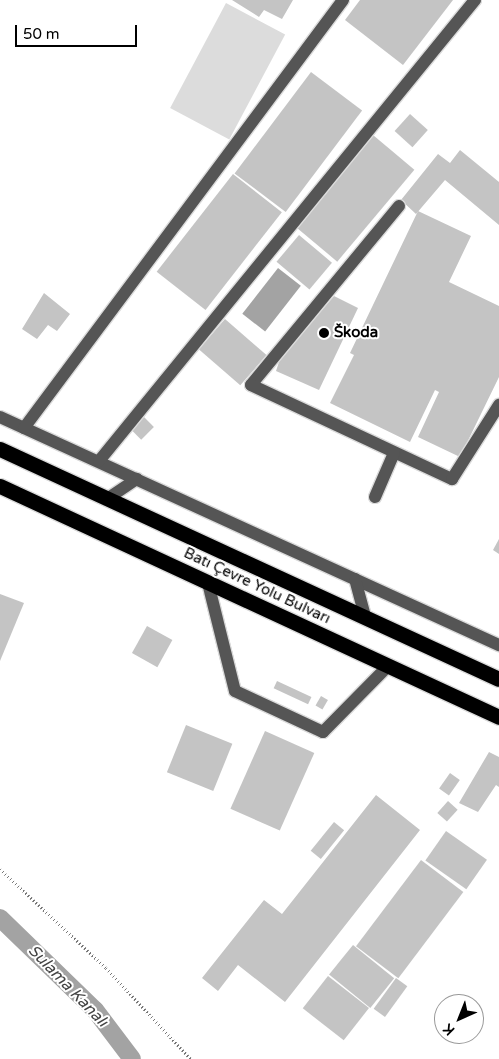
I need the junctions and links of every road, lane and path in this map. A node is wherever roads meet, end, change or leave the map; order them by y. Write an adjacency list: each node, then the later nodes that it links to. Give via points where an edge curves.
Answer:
1 (343, 0): 6 (street)
2 (475, 0): 9 (street)
3 (399, 206): 8 (street, via 251,385)
4 (499, 405): 8 (street, via 452,479)
5 (0, 417): 6 (street)
6 (24, 428): 9 (street)
7 (0, 449): 13 (highway, Batı Çevre Yolu Bulvarı)
8 (394, 453): 12 (street)
9 (99, 461): 10 (street)
10 (137, 479): 13 (street); 14 (street)
11 (0, 486): 15 (highway, Batı Çevre Yolu Bulvarı)
12 (374, 497)
13 (107, 498): 16 (highway, Batı Çevre Yolu Bulvarı)
14 (355, 578): 16 (street); 17 (street)
15 (208, 583): 18 (highway, Batı Çevre Yolu Bulvarı); 18 (street, via 235,692 323,732)
16 (365, 618): 19 (highway, Batı Çevre Yolu Bulvarı)
17 (499, 645)
18 (388, 666): 20 (highway, Batı Çevre Yolu Bulvarı)
19 (499, 679)
20 (499, 717)
21 (0, 869): 22 (path, via 99,960)
22 (191, 1059)

